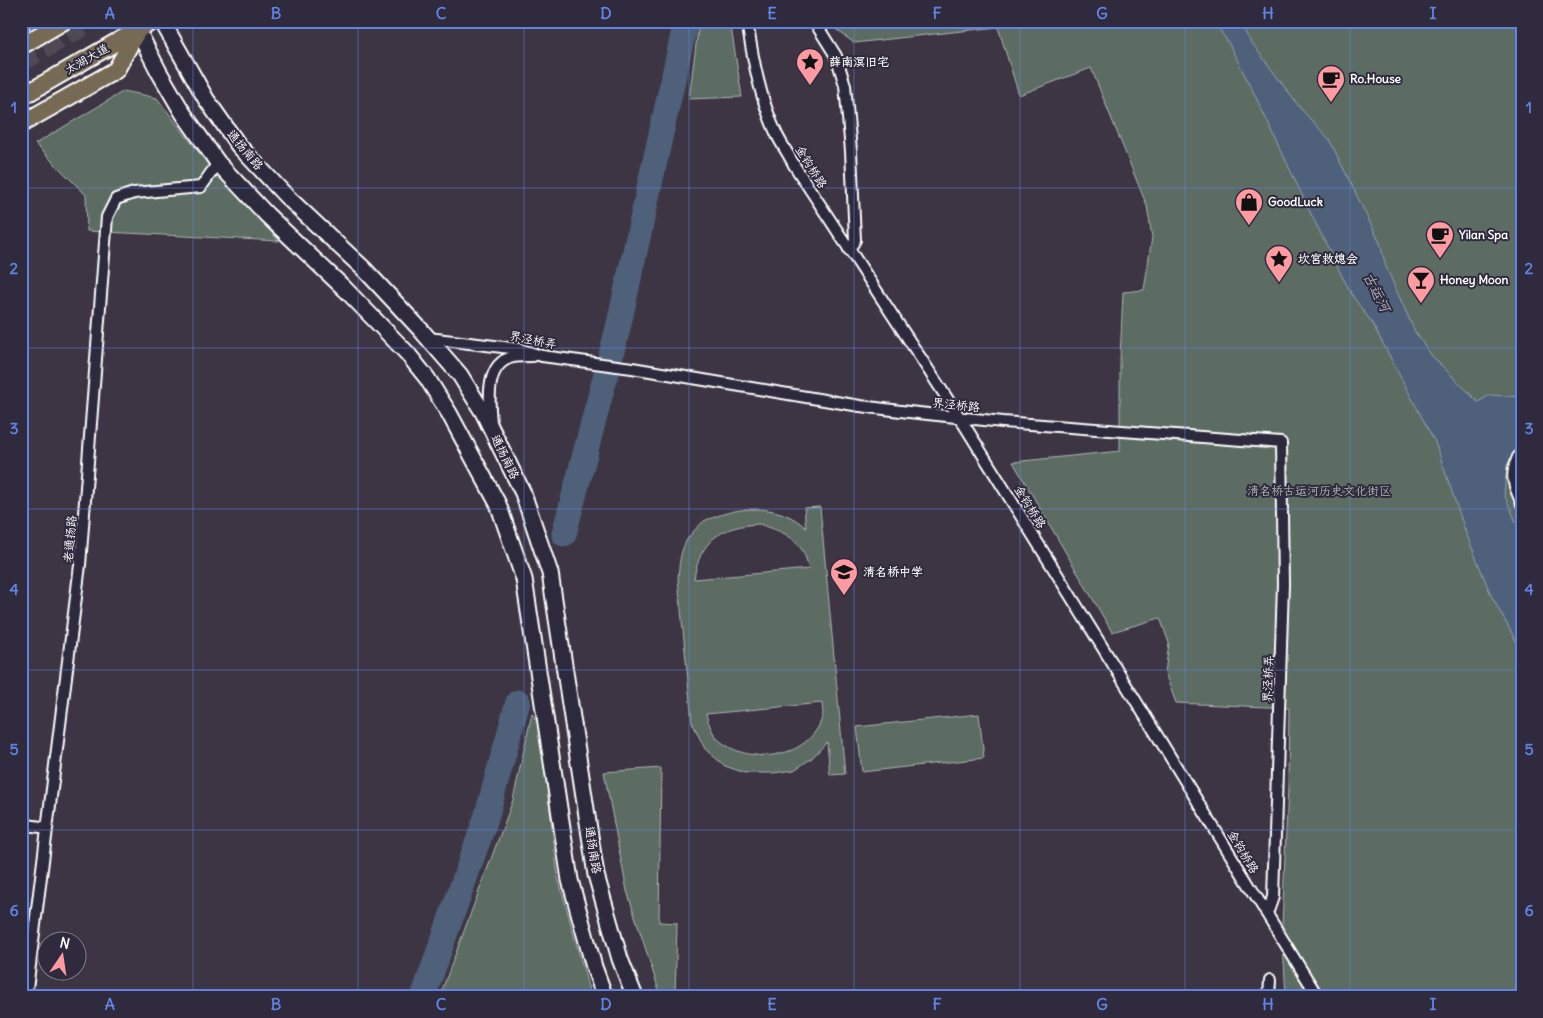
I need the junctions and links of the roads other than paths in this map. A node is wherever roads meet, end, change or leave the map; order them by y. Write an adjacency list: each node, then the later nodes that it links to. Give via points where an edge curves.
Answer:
1 (64, 21): 7 (main road)
2 (153, 21): 6 (main road, 太湖大道)
3 (162, 21): 12 (main road, 通扬南路, via 206,99 240,146 286,196 365,270)
4 (747, 21): 11 (street, 金钩桥路, via 753,63 777,135)
5 (814, 21): 11 (street, via 836,56 845,86 855,240)
6 (135, 26): 8 (main road, 太湖大道); 9 (main road, via 116,70); 10 (main road, via 183,113)
7 (21, 46)
8 (21, 96)
9 (21, 124)
10 (218, 163): 21 (street, 老通扬路, via 201,187 134,193 116,200 106,217 80,565); 25 (main road, via 408,353 449,413 498,504 524,579 570,880)
11 (849, 250): 15 (street, 金钩桥路)
12 (428, 338): 13 (street, 界泾桥弄, via 519,349); 16 (main road, 通扬南路, via 460,375)
13 (542, 356): 14 (street, 界泾桥弄); 16 (street, via 512,357 499,365 491,380)
14 (632, 368): 15 (street, 界泾桥路, via 860,406)
15 (960, 418): 17 (street, 界泾桥路); 22 (street, 金钩桥路)
16 (492, 429): 26 (main road, 通扬南路, via 523,493 550,573 596,875 620,959)
17 (1280, 443): 22 (street, 界泾桥弄, via 1283,594 1273,898)
18 (1522, 455): 19 (street, via 1513,469)
19 (1522, 504)
20 (21, 824): 21 (street)
21 (48, 828): 24 (street, 老通扬路)
22 (1267, 914): 28 (street, 金钩桥路)
23 (1270, 980): 27 (street)
24 (26, 997)
25 (605, 997)
26 (635, 997)
27 (1269, 997)
28 (1318, 997)

